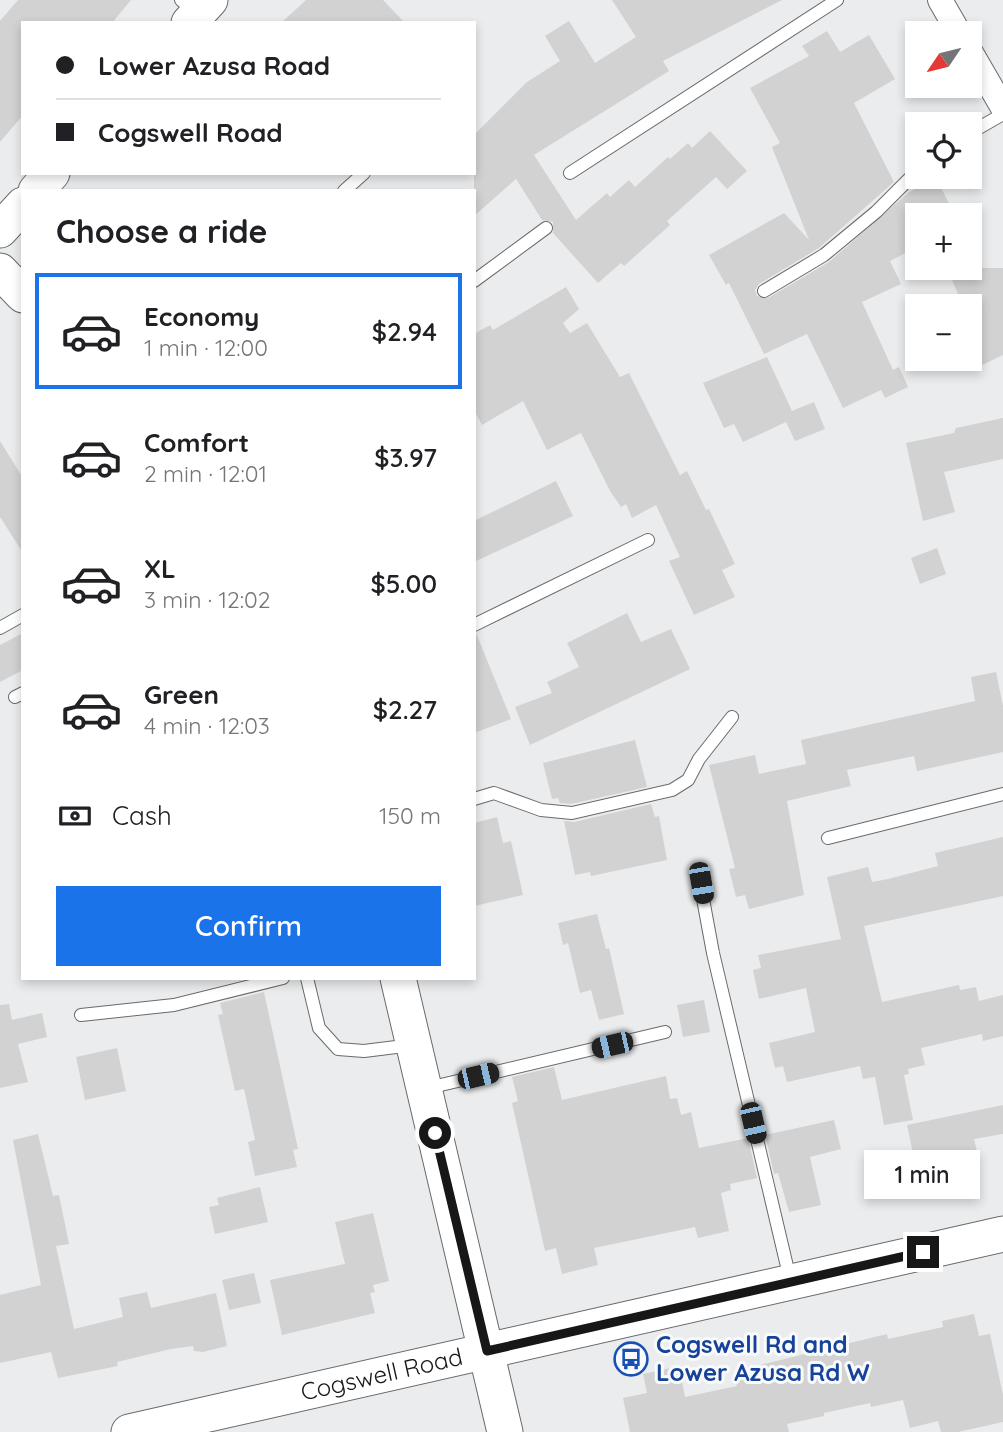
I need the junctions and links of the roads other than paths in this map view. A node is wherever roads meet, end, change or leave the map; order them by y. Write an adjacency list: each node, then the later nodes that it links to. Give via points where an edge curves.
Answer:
1 (837, 0): 8 (lane)
2 (940, 0): 3 (street)
3 (952, 21)
4 (982, 72): 5 (street)
5 (1003, 108)
6 (1003, 114): 7 (lane)
7 (982, 126)
8 (570, 173)
9 (50, 175): 12 (street)
10 (362, 175): 13 (lane)
11 (905, 183): 19 (lane, via 824,255)
12 (38, 189)
13 (346, 189)
14 (21, 207): 16 (street)
15 (546, 228): 18 (lane)
16 (0, 230)
17 (0, 271): 20 (street)
18 (476, 280)
19 (764, 291)
20 (21, 293)
21 (648, 540): 23 (lane)
22 (21, 616): 24 (lane)
23 (476, 624)
24 (0, 628)
25 (732, 718): 27 (lane, via 688,780 673,790 572,814 541,810 494,793)
26 (1003, 794): 28 (lane)
27 (476, 798)
28 (828, 838)
29 (698, 872): 38 (lane)
30 (275, 980): 33 (lane, via 174,1004)
31 (307, 980): 35 (lane, via 319,1028 338,1049)
32 (398, 980): 35 (street)
33 (81, 1015)
34 (665, 1032): 36 (lane)
35 (414, 1045): 36 (street)
36 (424, 1089): 39 (street)
37 (1003, 1234): 38 (street, Cogswell Road)
38 (791, 1282): 39 (street, Cogswell Road)
39 (487, 1351): 40 (street, Cogswell Road); 41 (street)
40 (129, 1432)
41 (505, 1432)

